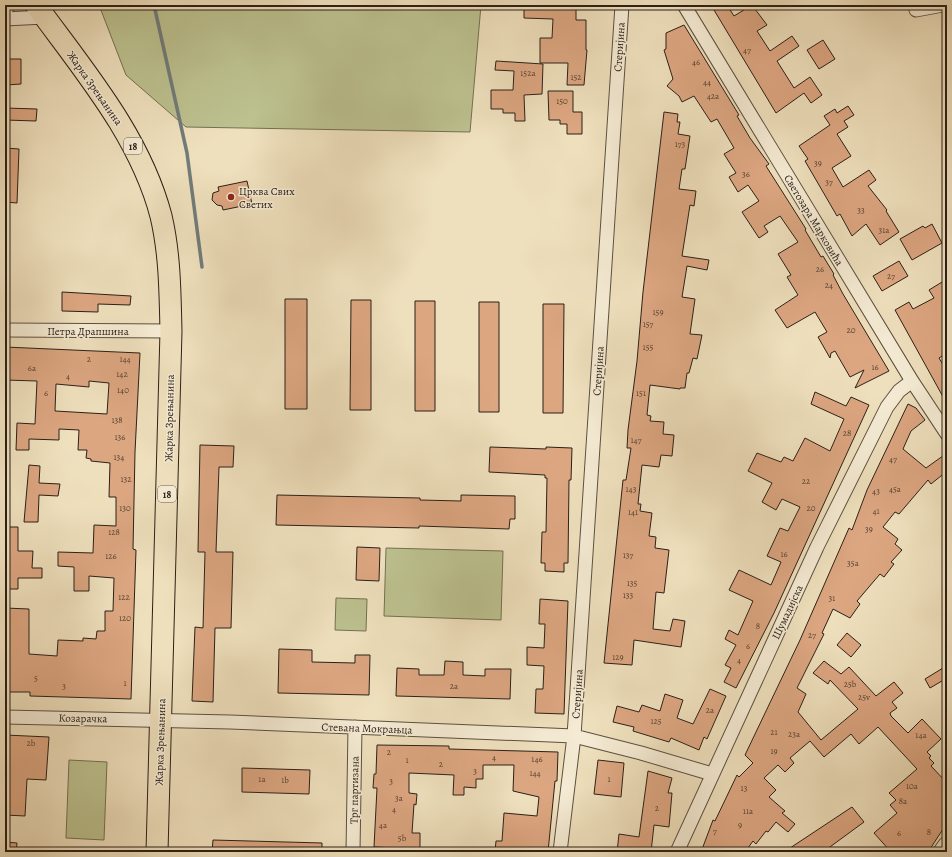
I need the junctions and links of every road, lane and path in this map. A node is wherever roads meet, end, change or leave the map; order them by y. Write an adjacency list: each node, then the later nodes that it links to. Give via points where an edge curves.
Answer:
1 (8, 5): 7 (street)
2 (622, 5): 16 (street, Стеријина)
3 (684, 5): 11 (street, Светозара Марковића)
4 (943, 5): 5 (street)
5 (916, 10)
6 (41, 11): 8 (street); 10 (main road, Жарка Зрењанина / 18, via 115,115 143,166 161,216 166,243)
7 (5, 12)
8 (5, 19)
9 (5, 330): 10 (street, Петра Драпшина)
10 (171, 331): 14 (main road, Жарка Зрењанина / 18)
11 (912, 381): 12 (street, Светозара Марковића); 17 (street, Шумадијска, via 899,391 887,407 817,547)
12 (947, 434)
13 (5, 717): 14 (street, Козарачка)
14 (161, 719): 15 (street, Стевана Мокрањца); 18 (main road, Жарка Зрењанина / 18)
15 (355, 727): 16 (street, Стевана Мокрањца); 19 (street, Трг партизана)
16 (574, 736): 17 (street); 20 (street, Стеријина)
17 (712, 774): 21 (street, Шумадијска)
18 (157, 852)
19 (353, 852)
20 (560, 852)
21 (677, 852)

